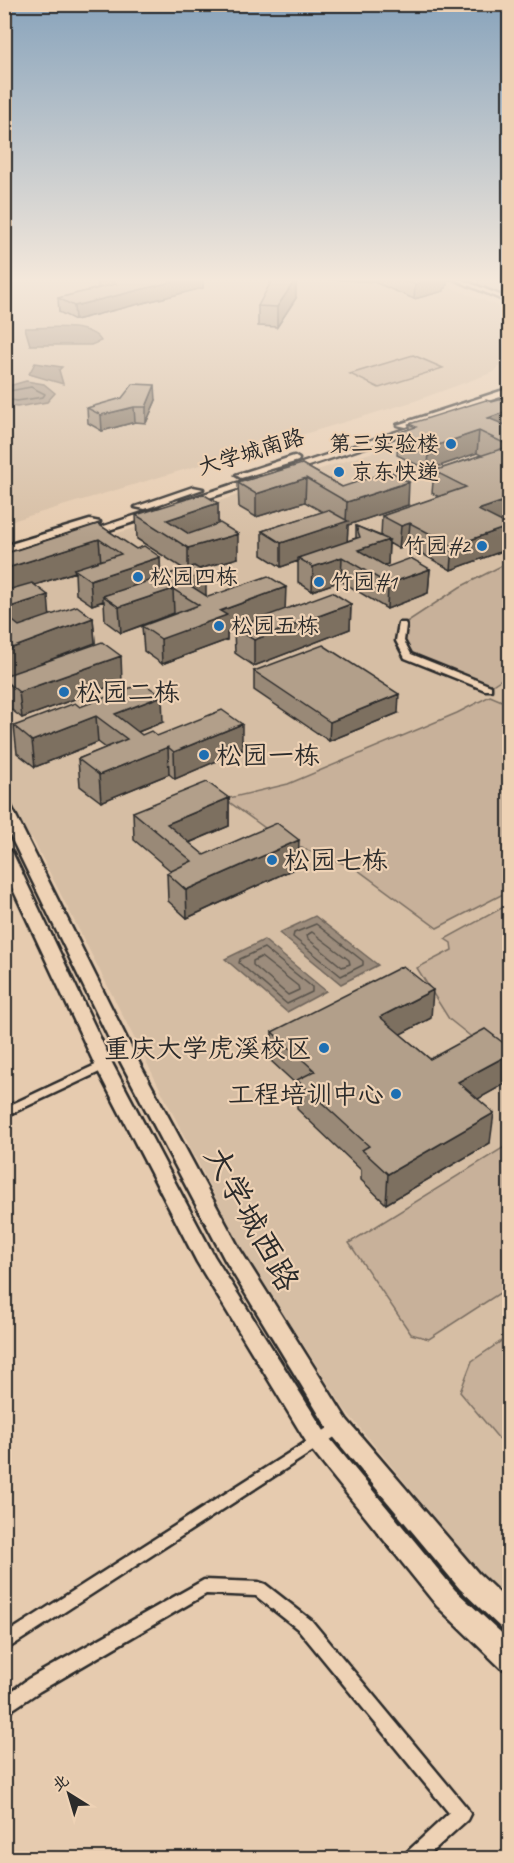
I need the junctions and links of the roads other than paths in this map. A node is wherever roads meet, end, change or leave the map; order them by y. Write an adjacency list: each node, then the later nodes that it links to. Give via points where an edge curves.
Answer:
1 (510, 392): 3 (main road, 大学城南路)
2 (510, 400): 4 (main road, 大学城南路)
3 (4, 550)
4 (4, 560)
5 (402, 624): 6 (street, via 400,641 408,656)
6 (488, 688)
7 (4, 806): 8 (main road, 大学城西路)
8 (11, 856): 9 (main road, 大学城西路); 11 (main road, 大学城西路, via 126,1055 232,1254)
9 (104, 1065): 10 (street); 12 (main road, 大学城西路, via 207,1262)
10 (4, 1113)
11 (339, 1427): 12 (street); 13 (main road, 大学城西路, via 469,1581)
12 (318, 1442): 14 (street); 15 (main road, 大学城西路, via 446,1598)
13 (510, 1620)
14 (4, 1644)
15 (510, 1659)
16 (4, 1707): 17 (street, via 34,1685 204,1587 259,1589 305,1625 461,1814)
17 (413, 1858)

